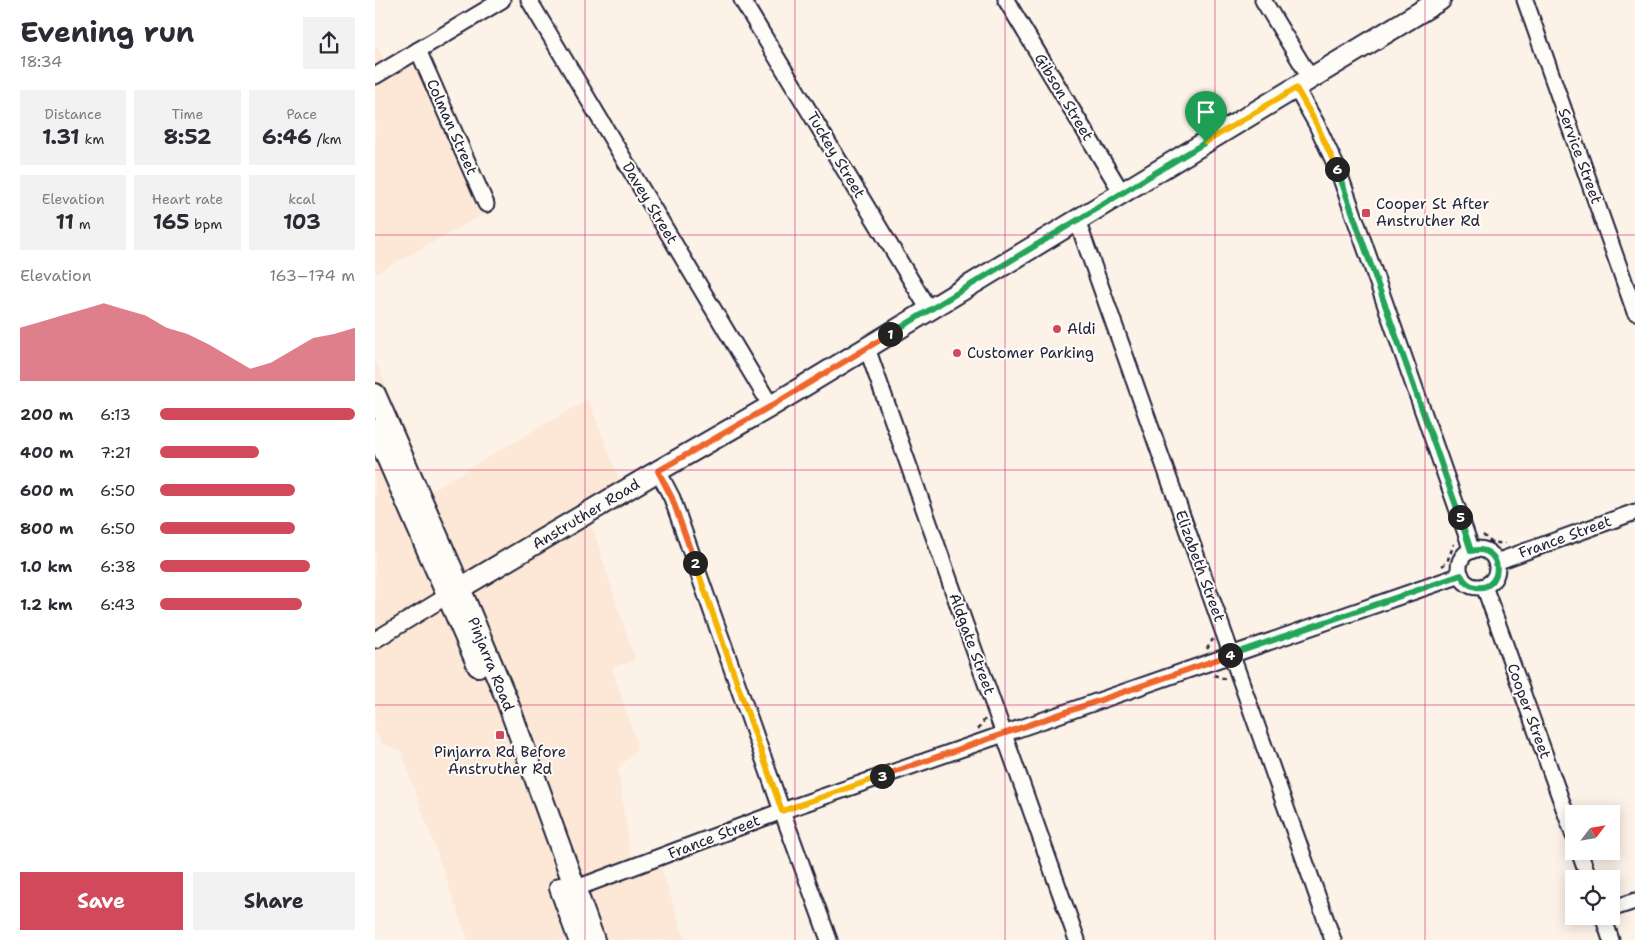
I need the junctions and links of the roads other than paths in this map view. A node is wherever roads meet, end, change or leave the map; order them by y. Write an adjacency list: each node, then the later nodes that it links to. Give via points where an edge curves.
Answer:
1 (502, 0): 8 (street)
2 (529, 0): 18 (street, Davey Street)
3 (742, 0): 14 (street, Tuckey Street)
4 (1006, 0): 11 (street, Gibson Street)
5 (1263, 0): 10 (street)
6 (1440, 0): 10 (main road, Anstruther Road)
7 (1525, 0): 15 (street, Service Street)
8 (419, 50): 9 (street); 12 (street, Colman Street)
9 (375, 76)
10 (1303, 83): 11 (main road, Anstruther Road); 22 (street, via 1316,123 1338,170)
11 (1122, 193): 13 (main road, Anstruther Road)
12 (485, 204)
13 (1077, 220): 14 (main road, Anstruther Road); 28 (street, Elizabeth Street)
14 (929, 310): 16 (main road, Anstruther Road)
15 (1635, 312)
16 (867, 348): 18 (main road, Anstruther Road); 29 (street, Aldgate Street)
17 (375, 394): 26 (main road, Pinjarra Road)
18 (771, 406): 20 (main road, Anstruther Road)
19 (375, 430): 26 (main road, Pinjarra Road)
20 (658, 471): 26 (main road, Anstruther Road); 30 (street, via 672,498)
21 (1635, 512): 23 (street, France Street)
22 (1471, 551): 23 (street, via 1488,552); 24 (street, via 1460,564)
23 (1496, 562): 25 (street, via 1494,579)
24 (1461, 575): 25 (street, via 1473,586); 28 (street, France Street)
25 (1484, 586): 31 (street, Cooper Street)
26 (454, 592): 27 (street, Anstruther Road); 32 (main road, Pinjarra Road, via 506,698)
27 (375, 640)
28 (1232, 654): 29 (street, France Street); 40 (street, Elizabeth Street)
29 (1004, 734): 30 (street, France Street); 39 (street, Aldgate Street)
30 (782, 811): 32 (street, France Street); 38 (street)
31 (1565, 811)
32 (569, 891): 36 (main road, Pinjarra Road); 37 (main road, Pinjarra Road)
33 (1635, 901): 34 (street)
34 (1620, 906)
35 (1606, 925): 41 (street)
36 (579, 940)
37 (594, 940)
38 (829, 940)
39 (1077, 940)
40 (1333, 940)
41 (1611, 940)

